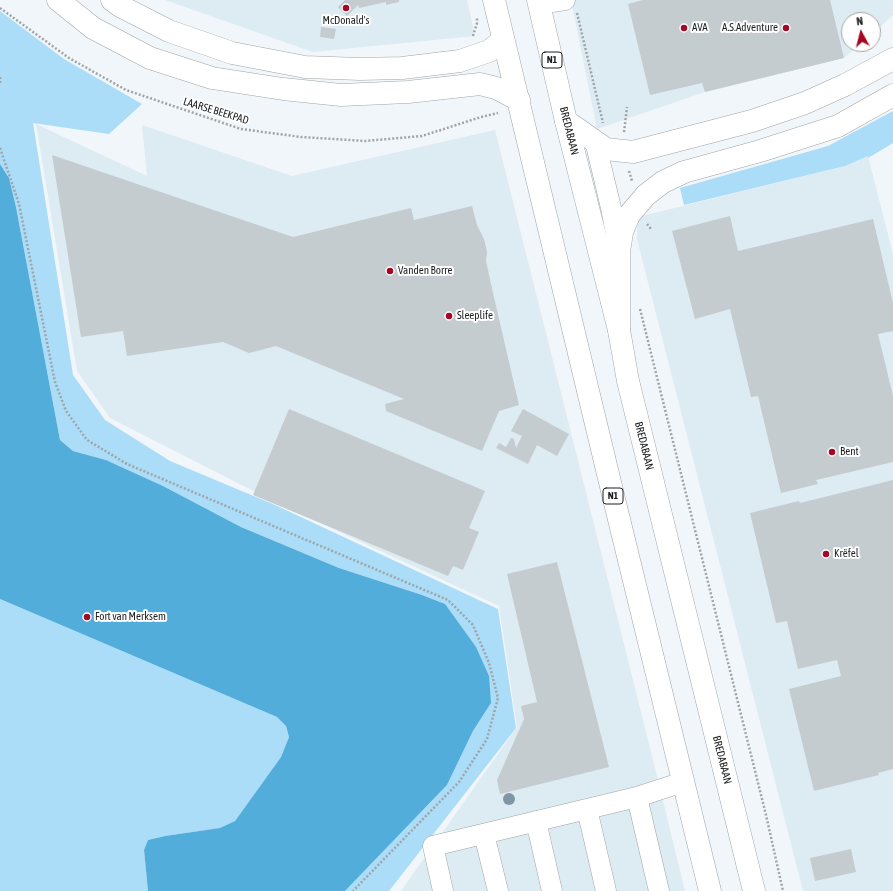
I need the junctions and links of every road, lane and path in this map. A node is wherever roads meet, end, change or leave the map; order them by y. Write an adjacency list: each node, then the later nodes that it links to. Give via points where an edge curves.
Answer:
1 (58, 0): 12 (main road, via 93,28 150,58 212,78 341,95 408,92 480,84 496,88)
2 (112, 0): 7 (main road, via 170,31 232,53 305,67 402,68 460,61 489,51)
3 (494, 0): 7 (main road, N1)
4 (538, 2): 5 (lane); 15 (main road, BREDABAAN / N1)
5 (570, 4): 17 (path, via 601,118)
6 (0, 8): 14 (path, LAARSE BEEKPAD, via 69,58 126,90 241,128 301,137 365,141 422,136)
7 (503, 40): 12 (main road, N1)
8 (893, 59): 17 (main road, via 805,103 752,121 633,152)
9 (0, 77): 10 (path)
10 (0, 85)
11 (893, 95): 21 (main road, via 838,126 684,172 663,182 646,195 629,215 622,232)
12 (519, 100): 24 (main road, N1)
13 (627, 107): 17 (path)
14 (498, 113)
15 (566, 121): 16 (main road); 23 (main road, BREDABAAN / N1)
16 (595, 141): 17 (main road, via 606,148); 21 (lane)
17 (619, 144)
18 (0, 148): 29 (path, via 19,204 55,382 66,411 87,440 127,464 448,600 473,625 489,663 498,698 487,739 459,782)
19 (629, 170): 20 (path)
20 (633, 185)
21 (619, 252): 23 (main road)
22 (639, 304): 37 (path, via 744,723)
23 (619, 330): 36 (main road, BREDABAAN / N1, via 628,381)
24 (684, 782): 25 (lane); 35 (main road, N1)
25 (637, 797): 26 (lane); 34 (lane)
26 (586, 809): 27 (lane); 33 (lane)
27 (536, 821): 28 (lane); 32 (lane)
28 (484, 834): 30 (lane, via 433,846); 31 (lane)
29 (354, 891)
30 (443, 891)
31 (498, 891)
32 (552, 891)
33 (606, 891)
34 (659, 891)
35 (710, 891)
36 (754, 891)
37 (783, 891)

